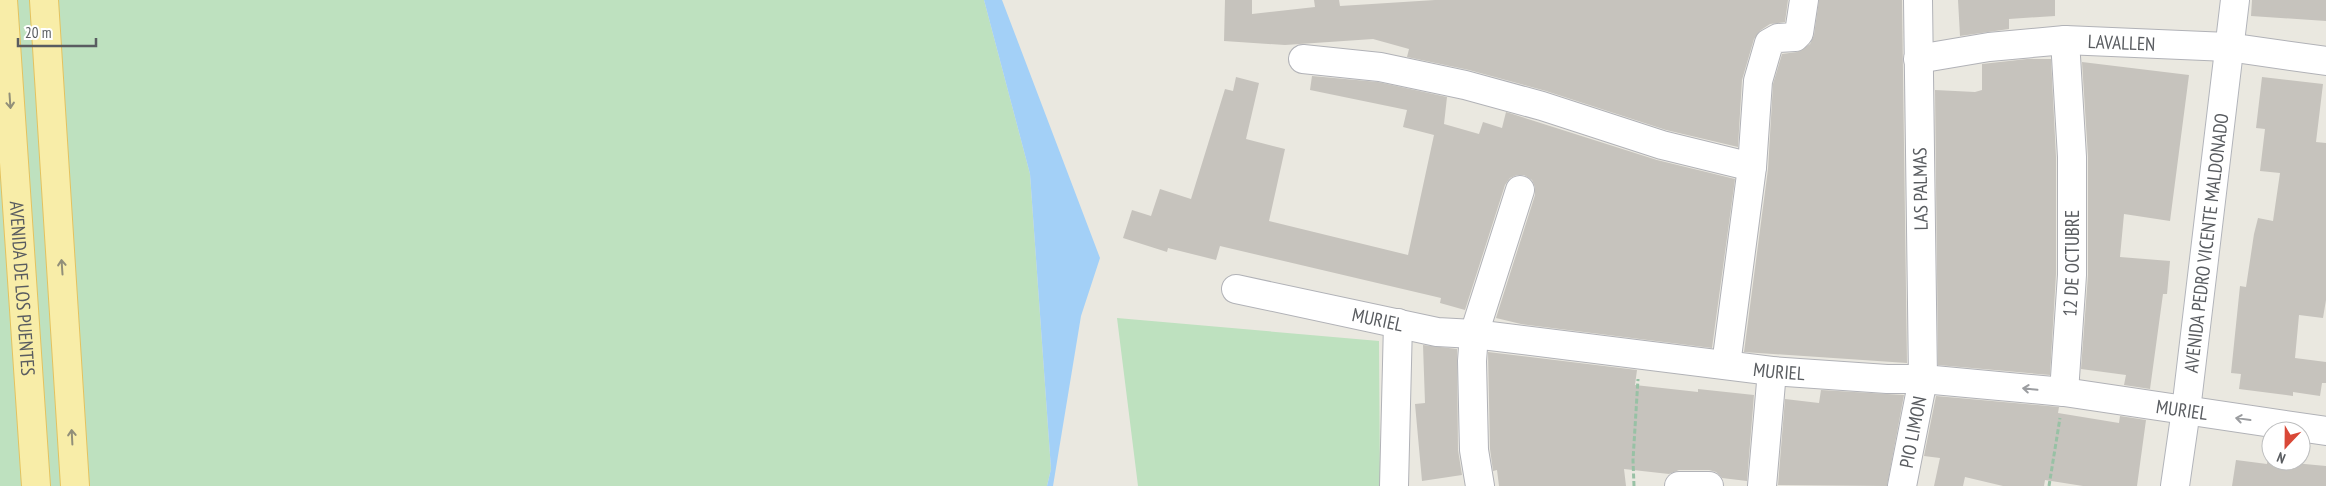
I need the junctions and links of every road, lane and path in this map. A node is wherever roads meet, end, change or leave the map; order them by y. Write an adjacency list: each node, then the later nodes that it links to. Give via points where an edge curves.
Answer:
1 (3, 0): 23 (main road, AVENIDA DE LOS PUENTES, one-way to 23)
2 (44, 0): 24 (main road, one-way to 2)
3 (1804, 0): 11 (street, via 1798,35 1774,39 1765,51 1758,81)
4 (1918, 0): 9 (street, LAS PALMAS)
5 (2235, 0): 7 (street, AVENIDA PEDRO VICENTE MALDONADO)
6 (2065, 40): 7 (street, LAVALLEN); 9 (street, LAVALLEN, via 1989,47); 20 (street, 12 DE OCTUBRE, via 2072,157 2072,275)
7 (2228, 47): 10 (street, LAVALLEN); 21 (street, AVENIDA PEDRO VICENTE MALDONADO)
8 (1303, 59): 11 (street, via 1380,68 1465,85 1662,145)
9 (1918, 59): 19 (street, LAS PALMAS)
10 (2326, 61)
11 (1752, 167): 17 (street)
12 (1520, 190): 15 (street)
13 (1236, 289): 14 (street, MURIEL)
14 (1398, 323): 15 (street, MURIEL, via 1437,332); 25 (street)
15 (1474, 334): 16 (street, MURIEL); 26 (street, via 1474,450)
16 (1640, 354): 17 (street, MURIEL); 27 (path)
17 (1726, 365): 18 (street, MURIEL)
18 (1772, 371): 19 (street, MURIEL); 30 (street)
19 (1923, 379): 20 (street, MURIEL, one-way to 19); 31 (street, PIO LIMON)
20 (2064, 392): 21 (street, MURIEL); 32 (path)
21 (2186, 410): 22 (street, MURIEL, one-way to 21); 33 (street, AVENIDA PEDRO VICENTE MALDONADO)
22 (2326, 431)
23 (36, 486)
24 (75, 486)
25 (1394, 486)
26 (1480, 486)
27 (1634, 486)
28 (1679, 486): 29 (street)
29 (1709, 486)
30 (1762, 486)
31 (1902, 486)
32 (2048, 486)
33 (2175, 486)

